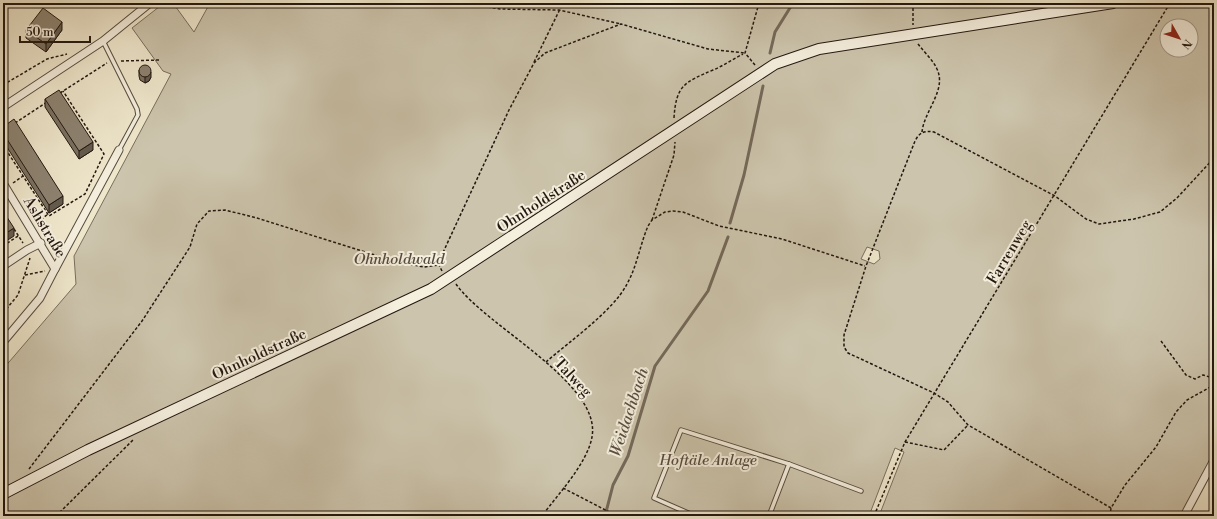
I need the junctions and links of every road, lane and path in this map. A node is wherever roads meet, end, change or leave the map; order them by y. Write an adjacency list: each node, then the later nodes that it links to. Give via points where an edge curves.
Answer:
1 (150, 3): 11 (street)
2 (463, 3): 8 (path, via 500,10)
3 (564, 3): 8 (path)
4 (759, 3): 13 (path)
5 (913, 3): 10 (path)
6 (1113, 3): 10 (main road, Ohnholdstraße)
7 (1170, 3): 31 (path, Farrenweg)
8 (560, 10): 9 (path); 16 (path)
9 (622, 24): 13 (path, via 708,49); 16 (path, via 545,53)
10 (914, 33): 17 (main road, Ohnholdstraße, via 818,49 789,59); 25 (path, via 918,44 938,69 940,77)
11 (103, 41): 15 (lane); 22 (street)
12 (73, 52): 18 (path, via 47,59)
13 (745, 53): 17 (path); 24 (path, via 693,78 682,88 675,101)
14 (160, 60): 15 (path)
15 (114, 62): 19 (path, via 107,63); 27 (lane, via 138,115)
16 (534, 64): 39 (path, via 509,110)
17 (761, 73): 24 (main road, Ohnholdstraße)
18 (3, 85)
19 (63, 91): 20 (path); 32 (path, via 104,154 85,194 49,216)
20 (56, 96)
21 (50, 100): 23 (path)
22 (3, 108)
23 (10, 126)
24 (674, 130): 33 (path, via 674,155); 43 (main road, Ohnholdstraße)
25 (922, 132): 31 (path, via 934,132); 40 (path, via 914,141)
26 (3, 145): 29 (path)
27 (119, 150): 41 (street)
28 (1214, 158): 31 (path, via 1168,207 1142,217 1093,223)
29 (22, 176): 30 (path); 32 (path)
30 (5, 186): 34 (street, Ashstraße)
31 (1055, 196): 51 (path, Farrenweg)
32 (48, 214): 34 (path)
33 (652, 220): 40 (path, via 665,212 683,212 719,226 782,240); 48 (path, via 627,284 619,295 604,312)
34 (31, 228): 36 (street, Ashstraße)
35 (18, 236): 37 (path)
36 (41, 243): 38 (street); 41 (street, Ashstraße)
37 (3, 246)
38 (3, 266)
39 (439, 266): 43 (path, Talweg); 57 (path, via 424,267 397,262 257,218 225,210 209,211 197,224 190,247 142,322)
40 (866, 266): 51 (path, via 844,335 844,347 848,353)
41 (55, 270): 42 (path); 47 (street, Ashstraße, via 40,298)
42 (25, 275)
43 (449, 279): 48 (path, Talweg, via 482,310); 53 (main road, Ohnholdstraße, via 414,298)
44 (3, 304): 45 (path)
45 (8, 308)
46 (1161, 341): 49 (path, via 1186,375 1195,379 1203,375)
47 (3, 342)
48 (546, 362): 58 (path, Talweg, via 583,400 593,426 588,449)
49 (1214, 381)
50 (1214, 385): 61 (path, via 1187,400 1176,412 1156,447 1130,477)
51 (934, 393): 52 (path, via 948,402); 54 (path, Farrenweg)
52 (968, 425): 54 (path, via 944,450); 61 (path)
53 (137, 428): 57 (main road, Ohnholdstraße); 62 (path, via 128,446)
54 (905, 442): 67 (path, Farrenweg)
55 (1214, 460): 69 (street)
56 (790, 464): 59 (lane); 65 (lane, via 681,430 654,498); 66 (lane)
57 (16, 486): 60 (main road, Ohnholdstraße)
58 (563, 488): 63 (path, Talweg); 64 (path)
59 (861, 491)
60 (3, 494)
61 (1111, 508): 68 (path)
62 (56, 516)
63 (542, 516)
64 (617, 516)
65 (695, 516)
66 (769, 516)
67 (874, 516)
68 (1110, 516)
69 (1184, 516)

